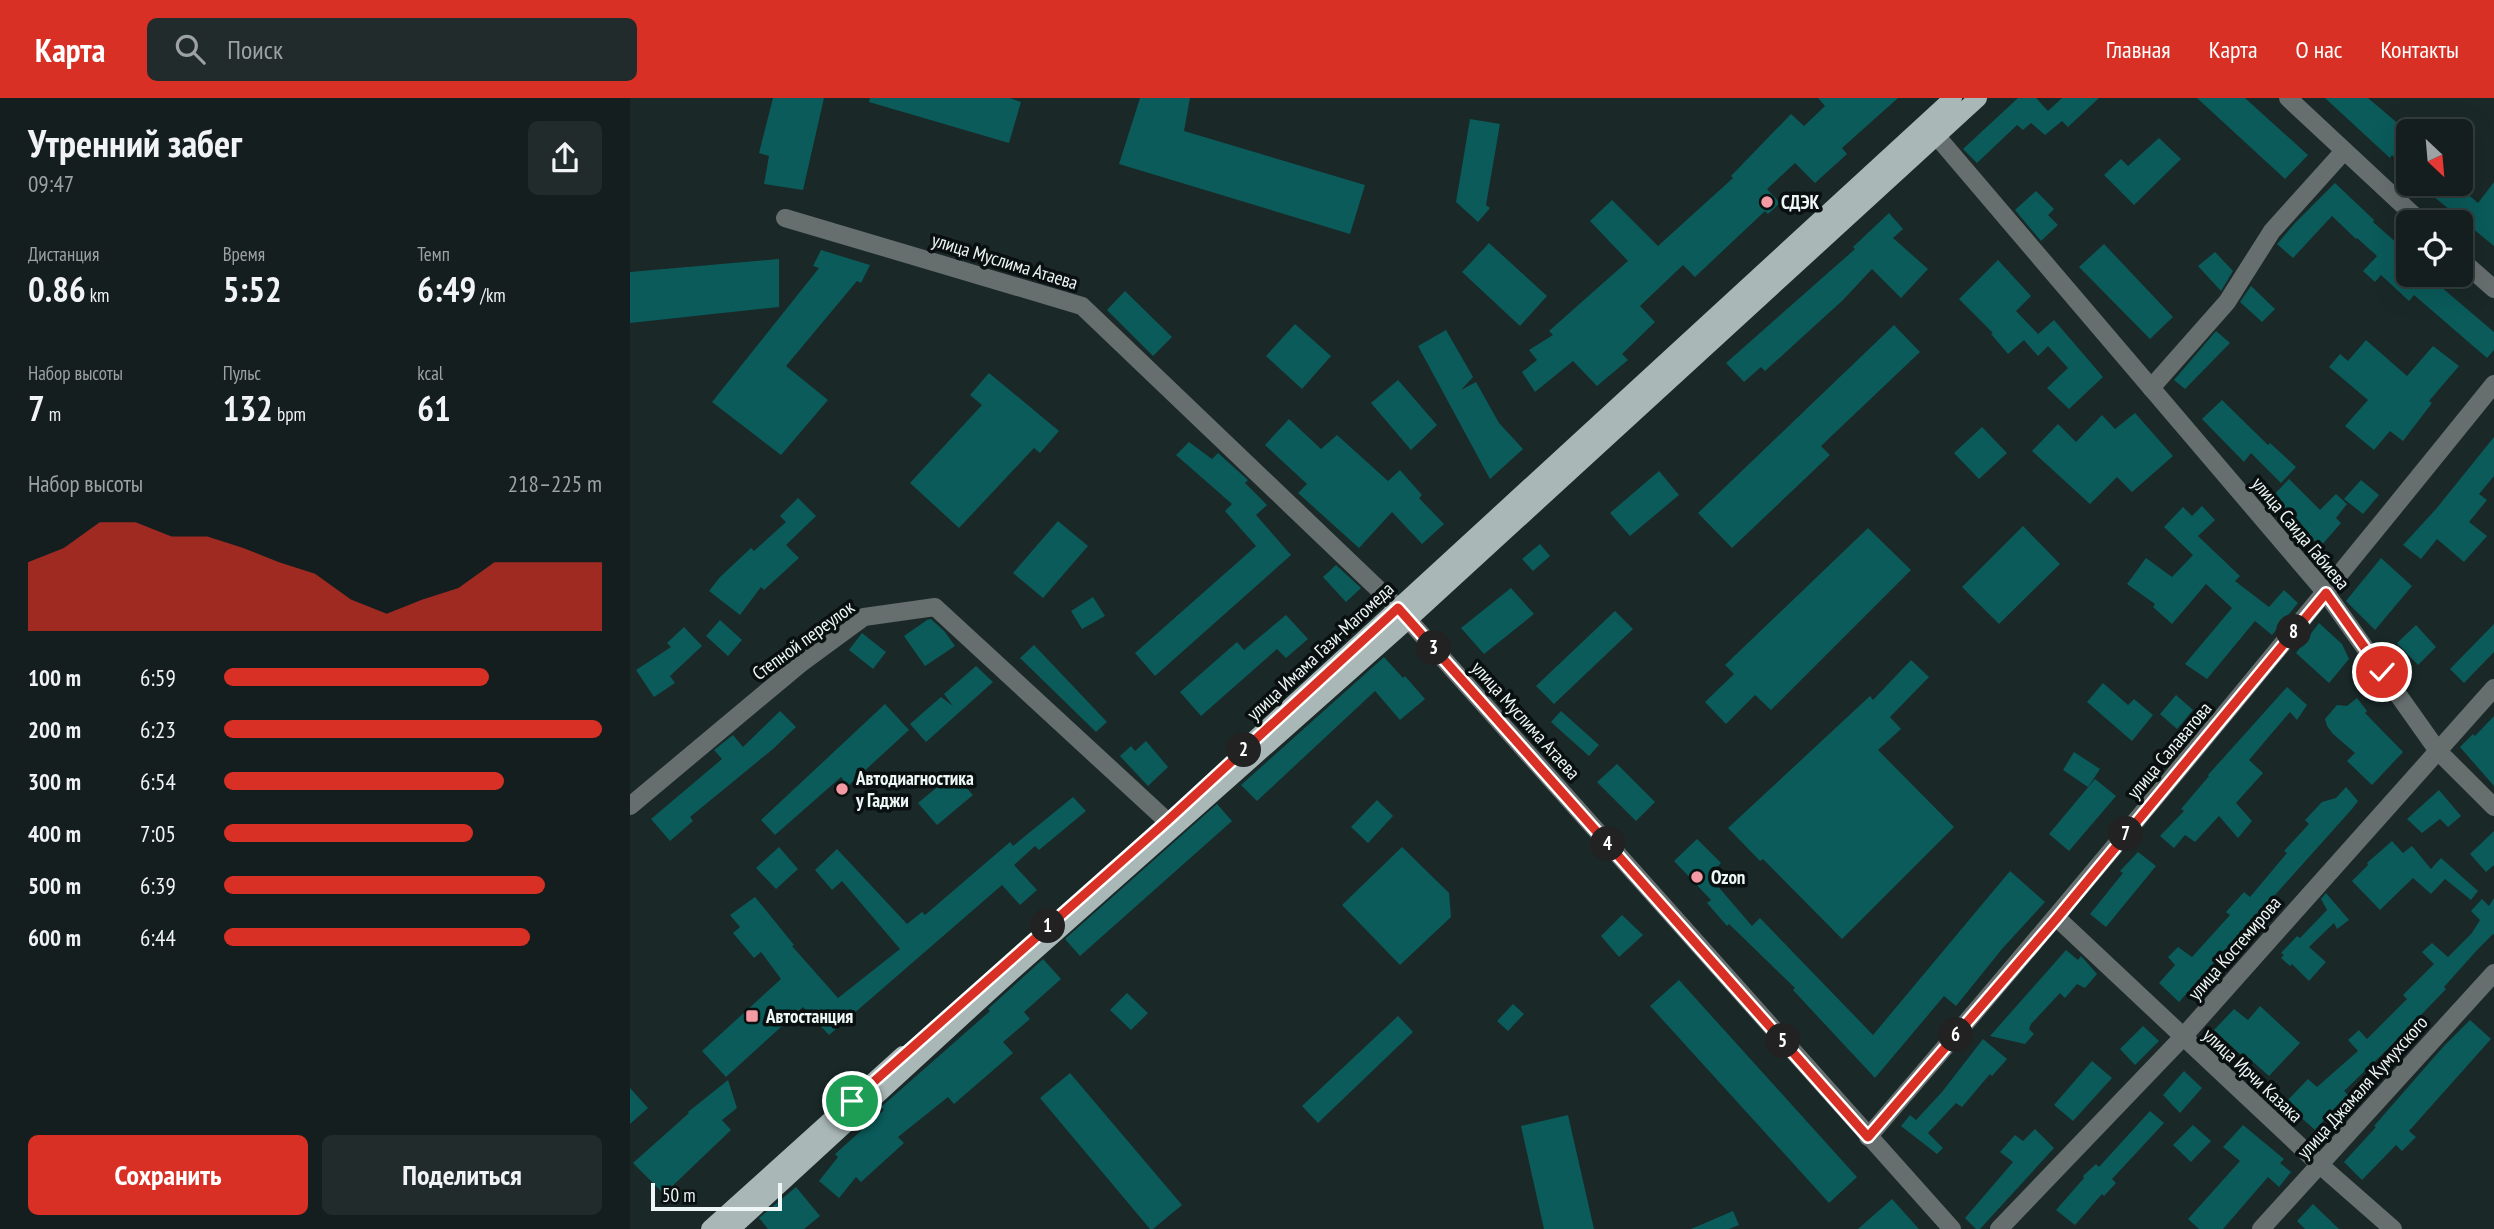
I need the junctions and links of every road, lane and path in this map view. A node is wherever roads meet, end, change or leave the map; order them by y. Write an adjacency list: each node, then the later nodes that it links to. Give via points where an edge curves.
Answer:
1 (1953, 98): 4 (main road, улица Имама Гази-Магомеда)
2 (1978, 98): 4 (main road)
3 (2288, 98): 5 (street)
4 (1931, 129): 11 (street, улица Саида Габиева); 13 (main road, улица Имама Гази-Магомеда)
5 (2344, 151): 6 (street); 11 (street, via 2272,231 2227,302)
6 (2408, 210)
7 (785, 218): 13 (street, улица Муслима Атаева, via 1082,306)
8 (2473, 270): 9 (street)
9 (2494, 289)
10 (2494, 384): 12 (street, улица Салаватова)
11 (2151, 388): 12 (street, улица Саида Габиева)
12 (2326, 593): 15 (street, улица Саида Габиева); 19 (street, улица Салаватова)
13 (1404, 614): 18 (main road, улица Имама Гази-Магомеда); 22 (street, улица Муслима Атаева); 25 (main road)
14 (2494, 688): 15 (street, улица Костемирова)
15 (2438, 751): 17 (street, улица Саида Габиева); 21 (street, улица Костемирова)
16 (630, 806): 18 (street, Степной переулок, via 800,664 864,617 935,607)
17 (2494, 807)
18 (1167, 821): 24 (main road, улица Имама Гази-Магомеда)
19 (2057, 918): 21 (street, улица Ирчи Казака); 22 (street, улица Салаватова)
20 (2494, 973): 23 (street, улица Джамаля Кумухского)
21 (2182, 1038): 23 (street, улица Ирчи Казака); 27 (street, улица Костемирова)
22 (1868, 1137): 26 (street, улица Муслима Атаева)
23 (2320, 1166): 28 (street, улица Джамаля Кумухского); 29 (street, улица Ирчи Казака)
24 (710, 1229)
25 (731, 1229)
26 (1952, 1229)
27 (1999, 1229)
28 (2261, 1229)
29 (2393, 1229)

